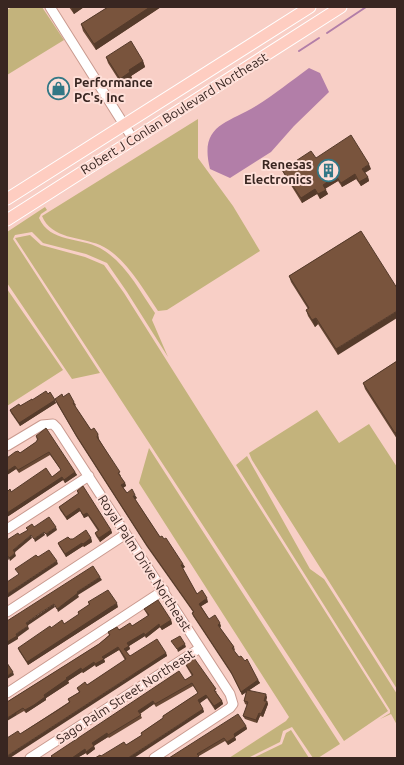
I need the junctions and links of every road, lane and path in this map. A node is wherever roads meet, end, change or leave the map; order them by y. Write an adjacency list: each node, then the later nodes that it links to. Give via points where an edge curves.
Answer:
1 (50, 7): 4 (street)
2 (310, 7): 4 (main road, Robert J Conlan Boulevard Northeast)
3 (341, 7): 5 (main road, Robert J Conlan Boulevard Northeast)
4 (124, 124): 5 (street); 6 (main road, Robert J Conlan Boulevard Northeast)
5 (133, 140): 7 (main road, Robert J Conlan Boulevard Northeast)
6 (7, 199)
7 (7, 220)
8 (7, 446): 9 (street, Royal Palm Drive Northeast, via 42,424 53,424)
9 (89, 476): 10 (street); 11 (street, Royal Palm Drive Northeast)
10 (7, 529)
11 (126, 534): 12 (street, Royal Palm Drive Northeast); 13 (street)
12 (164, 590): 14 (street, Royal Palm Drive Northeast); 15 (street)
13 (7, 612)
14 (200, 648): 16 (street, Sago Palm Street Northeast); 17 (street, Royal Palm Drive Northeast, via 226,687 233,704 224,713)
15 (7, 693)
16 (30, 758)
17 (154, 758)

